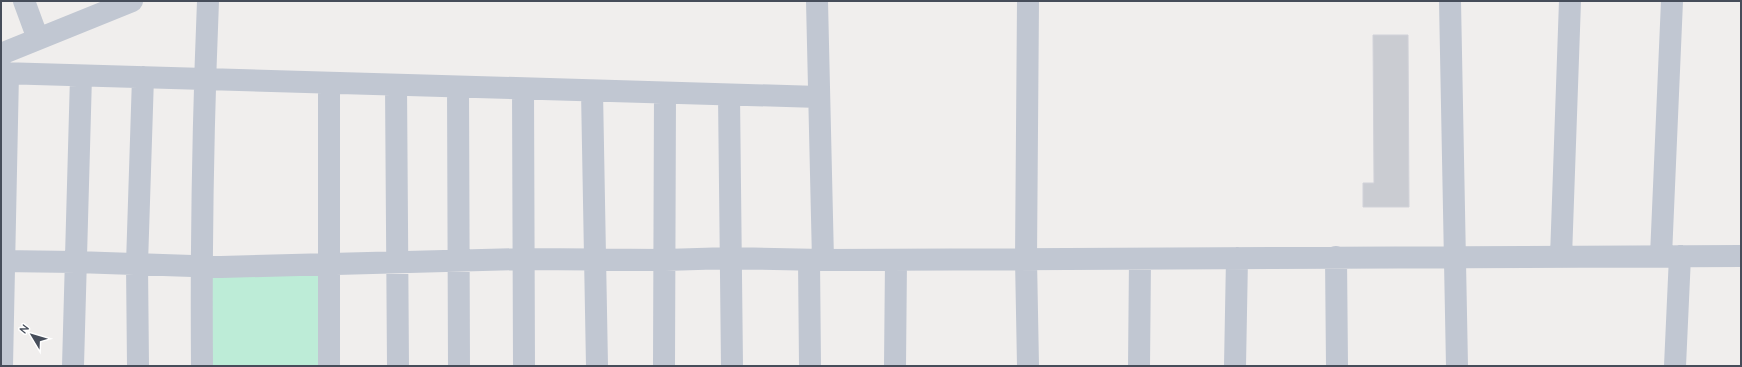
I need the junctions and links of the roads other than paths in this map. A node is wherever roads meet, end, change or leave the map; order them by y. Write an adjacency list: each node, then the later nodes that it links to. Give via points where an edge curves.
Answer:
1 (24, 1): 9 (street)
2 (208, 1): 13 (street)
3 (817, 1): 21 (street)
4 (1028, 1): 31 (street)
5 (1450, 1): 25 (street)
6 (1570, 1): 26 (street)
7 (1672, 1): 22 (street)
8 (127, 2): 9 (street)
9 (38, 39): 10 (street)
10 (3, 67): 11 (street); 36 (street)
11 (81, 76): 12 (street); 38 (street)
12 (143, 77): 13 (street); 40 (street)
13 (204, 79): 14 (street); 42 (street)
14 (329, 83): 15 (street); 41 (street)
15 (396, 85): 16 (street); 39 (street)
16 (458, 87): 17 (street); 37 (street)
17 (523, 88): 18 (street); 30 (street)
18 (592, 91): 19 (street); 32 (street)
19 (665, 93): 20 (street); 33 (street)
20 (729, 94): 21 (street); 27 (street)
21 (819, 97): 34 (street)
22 (1670, 256): 23 (street); 26 (street); 61 (street)
23 (1741, 256)
24 (1336, 257): 25 (street); 29 (street); 59 (street)
25 (1455, 257): 26 (street); 60 (street)
26 (1561, 257)
27 (730, 258): 33 (street); 34 (street); 53 (street)
28 (1140, 258): 29 (street); 31 (street); 57 (street)
29 (1237, 258): 58 (street)
30 (523, 259): 32 (street); 37 (street); 50 (street)
31 (1026, 259): 35 (street); 56 (street)
32 (595, 260): 33 (street); 51 (street)
33 (665, 260): 52 (street)
34 (816, 260): 35 (street); 54 (street)
35 (896, 260): 55 (street)
36 (2, 261): 38 (street); 43 (street)
37 (458, 261): 39 (street); 49 (street)
38 (76, 262): 40 (street); 44 (street)
39 (398, 263): 41 (street); 48 (street)
40 (137, 264): 42 (street); 45 (street)
41 (329, 264): 42 (street); 47 (street)
42 (201, 266): 46 (street)
43 (2, 366)
44 (73, 366)
45 (138, 366)
46 (202, 366)
47 (329, 366)
48 (398, 366)
49 (459, 366)
50 (524, 366)
51 (597, 366)
52 (664, 366)
53 (732, 366)
54 (810, 366)
55 (895, 366)
56 (1028, 366)
57 (1139, 366)
58 (1235, 366)
59 (1337, 366)
60 (1457, 366)
61 (1675, 366)

